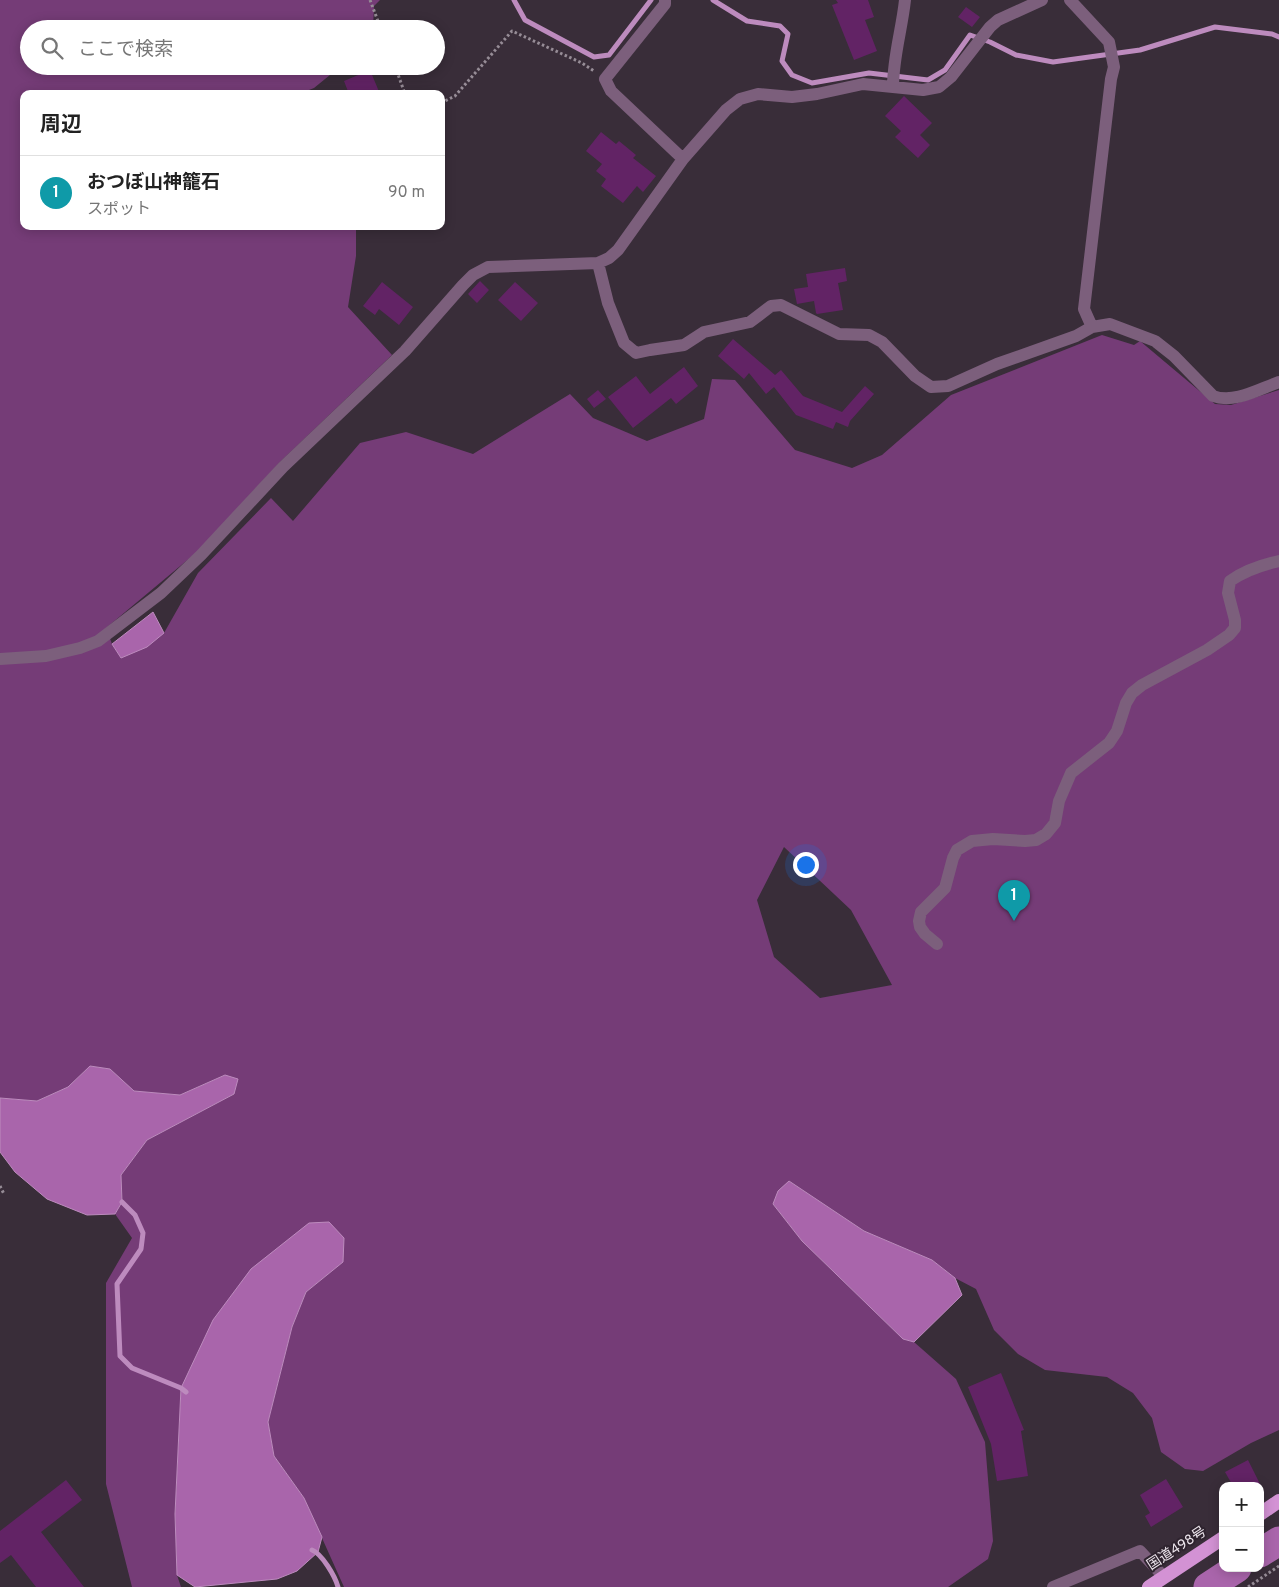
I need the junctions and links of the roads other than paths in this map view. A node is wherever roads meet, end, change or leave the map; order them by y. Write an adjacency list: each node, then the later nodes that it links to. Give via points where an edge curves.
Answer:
1 (665, 0): 6 (street, via 605,79 612,91)
2 (905, 0): 5 (street)
3 (1042, 0): 5 (street, via 998,20 951,77 939,86 923,90)
4 (1070, 0): 8 (street, via 1109,42 1114,67 1084,308)
5 (892, 87): 6 (street, via 863,84 817,94 792,97 758,94 740,99 726,110)
6 (683, 159): 7 (street, via 618,250)
7 (598, 263): 8 (street, via 608,303 624,343 636,353 684,345 704,332 750,322 771,306 781,305 839,334 869,335 882,342 915,376 931,387 948,386); 11 (street, via 488,268 473,275 405,350 283,467 161,593 98,641 86,646 46,656)
8 (1092, 327): 9 (street, via 1110,324 1155,340 1213,396 1234,398)
9 (1279, 382)
10 (1279, 561): 12 (street, via 1239,574 1230,581 1228,592 1235,628 1229,635 1132,693 1109,743 1070,773 1059,800 1055,823 1046,834 1036,840 993,838 972,841 957,850 945,888 921,912 918,921 925,934)
11 (0, 660)
12 (937, 944)
13 (1279, 1502): 14 (highway)
14 (1264, 1511)
15 (1219, 1541): 16 (highway, 国道498号)
16 (1164, 1577): 17 (street, via 1140,1551); 18 (highway, 国道498号)
17 (1053, 1587)
18 (1149, 1587)

